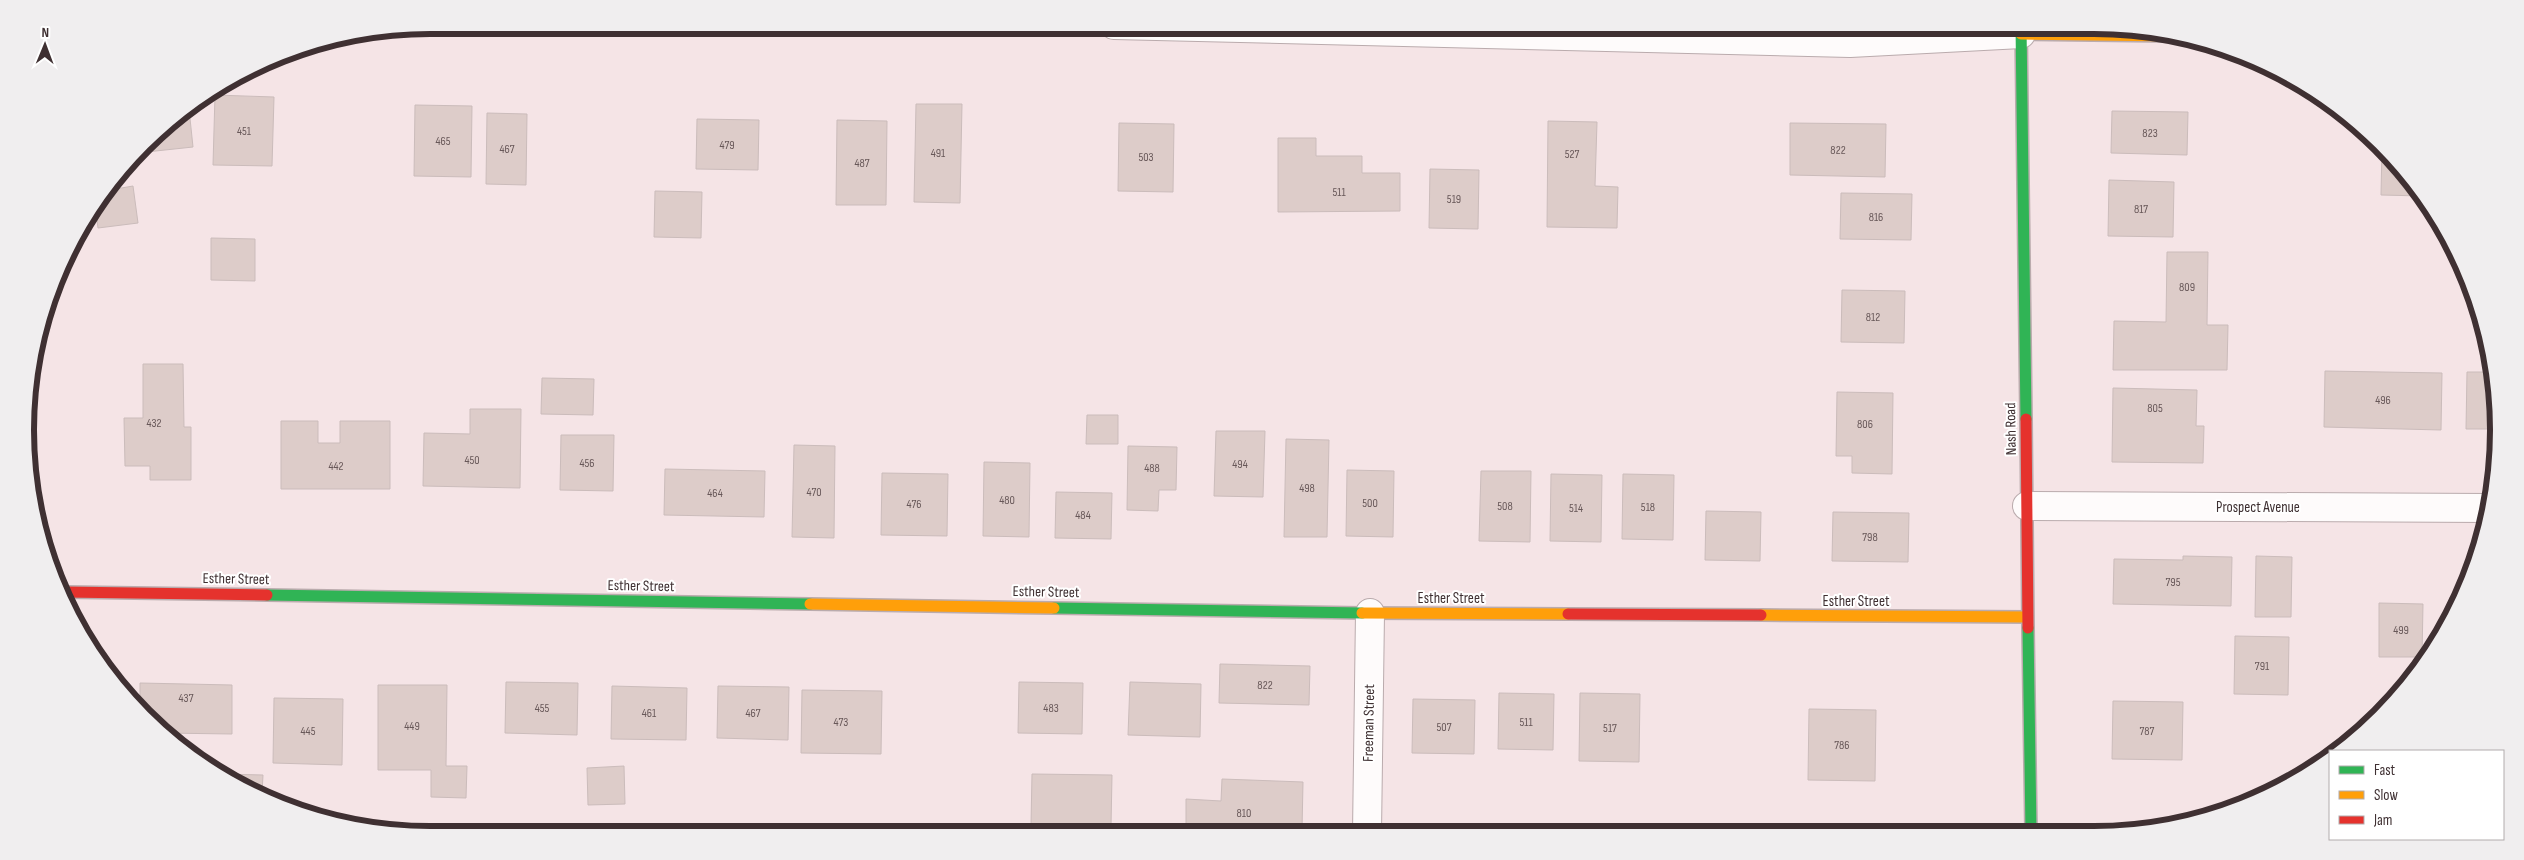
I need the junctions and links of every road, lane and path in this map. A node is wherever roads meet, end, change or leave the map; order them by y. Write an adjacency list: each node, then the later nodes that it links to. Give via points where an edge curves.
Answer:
1 (2021, 34): 2 (street, Nash Road)
2 (2027, 506): 3 (street, Prospect Avenue); 6 (street, Nash Road)
3 (2483, 508)
4 (69, 592): 5 (street, Esther Street)
5 (1370, 613): 6 (street, Esther Street); 7 (street, Freeman Street)
6 (2027, 617): 8 (street, Nash Road)
7 (1368, 826)
8 (2031, 826)

